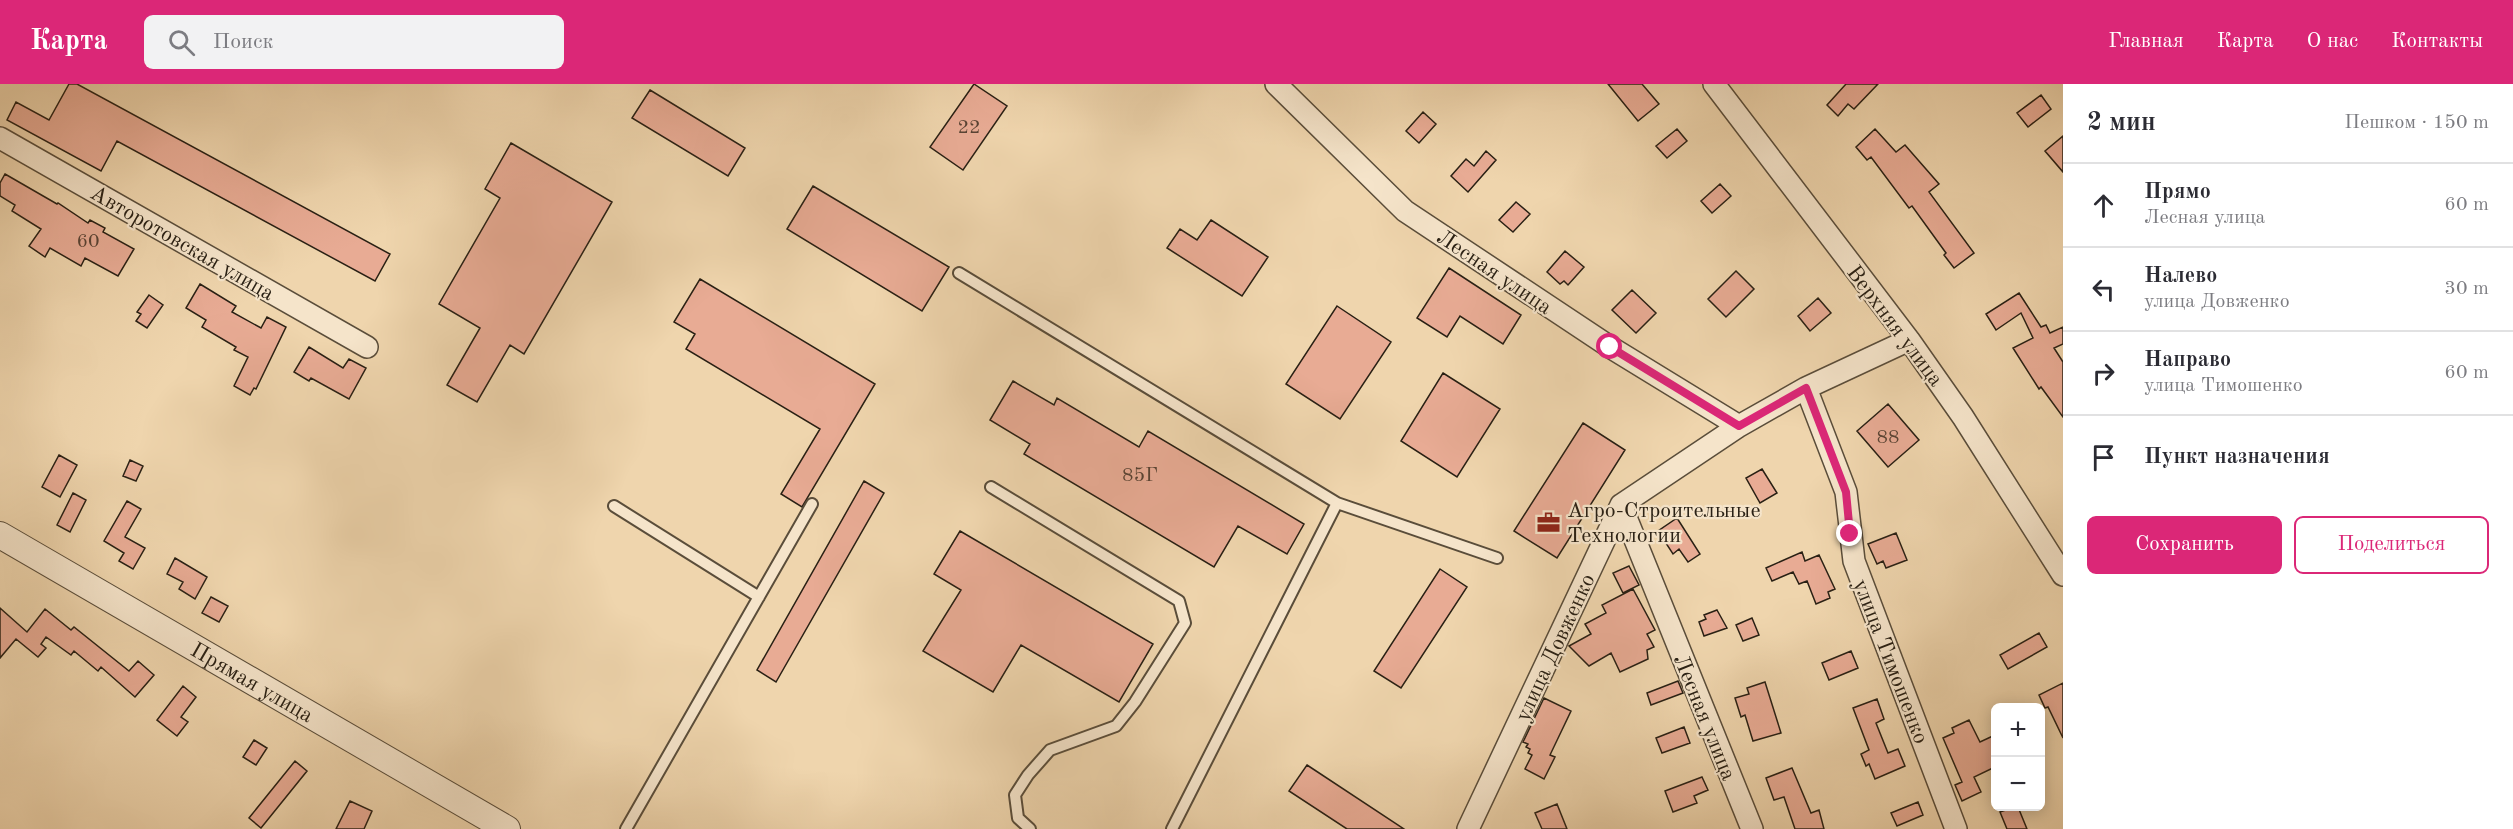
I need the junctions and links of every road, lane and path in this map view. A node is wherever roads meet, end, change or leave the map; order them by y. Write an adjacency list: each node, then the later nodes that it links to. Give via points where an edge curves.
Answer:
1 (1276, 84): 8 (street, Лесная улица, via 1405,211 1610,347)
2 (1714, 84): 5 (street, Верхняя улица)
3 (0, 138): 6 (street, Авторотовская улица)
4 (959, 273): 10 (lane)
5 (1909, 340): 7 (street); 16 (street, Верхняя улица)
6 (367, 347)
7 (1806, 388): 8 (street); 24 (street, улица Тимошенко, via 1846,492 1854,561)
8 (1739, 426): 12 (street)
9 (991, 487): 20 (lane, via 1179,601 1185,623 1116,726 1050,750 1028,775 1015,795 1018,818)
10 (1337, 503): 15 (lane); 21 (lane)
11 (812, 504): 17 (lane)
12 (1621, 505): 22 (street, улица Довженко); 23 (street, Лесная улица)
13 (614, 506): 17 (lane)
14 (0, 535): 18 (street, Прямая улица)
15 (1497, 558)
16 (2063, 575)
17 (759, 597): 19 (lane)
18 (507, 829)
19 (626, 829)
20 (1030, 829)
21 (1172, 829)
22 (1468, 829)
23 (1752, 829)
24 (1956, 829)

